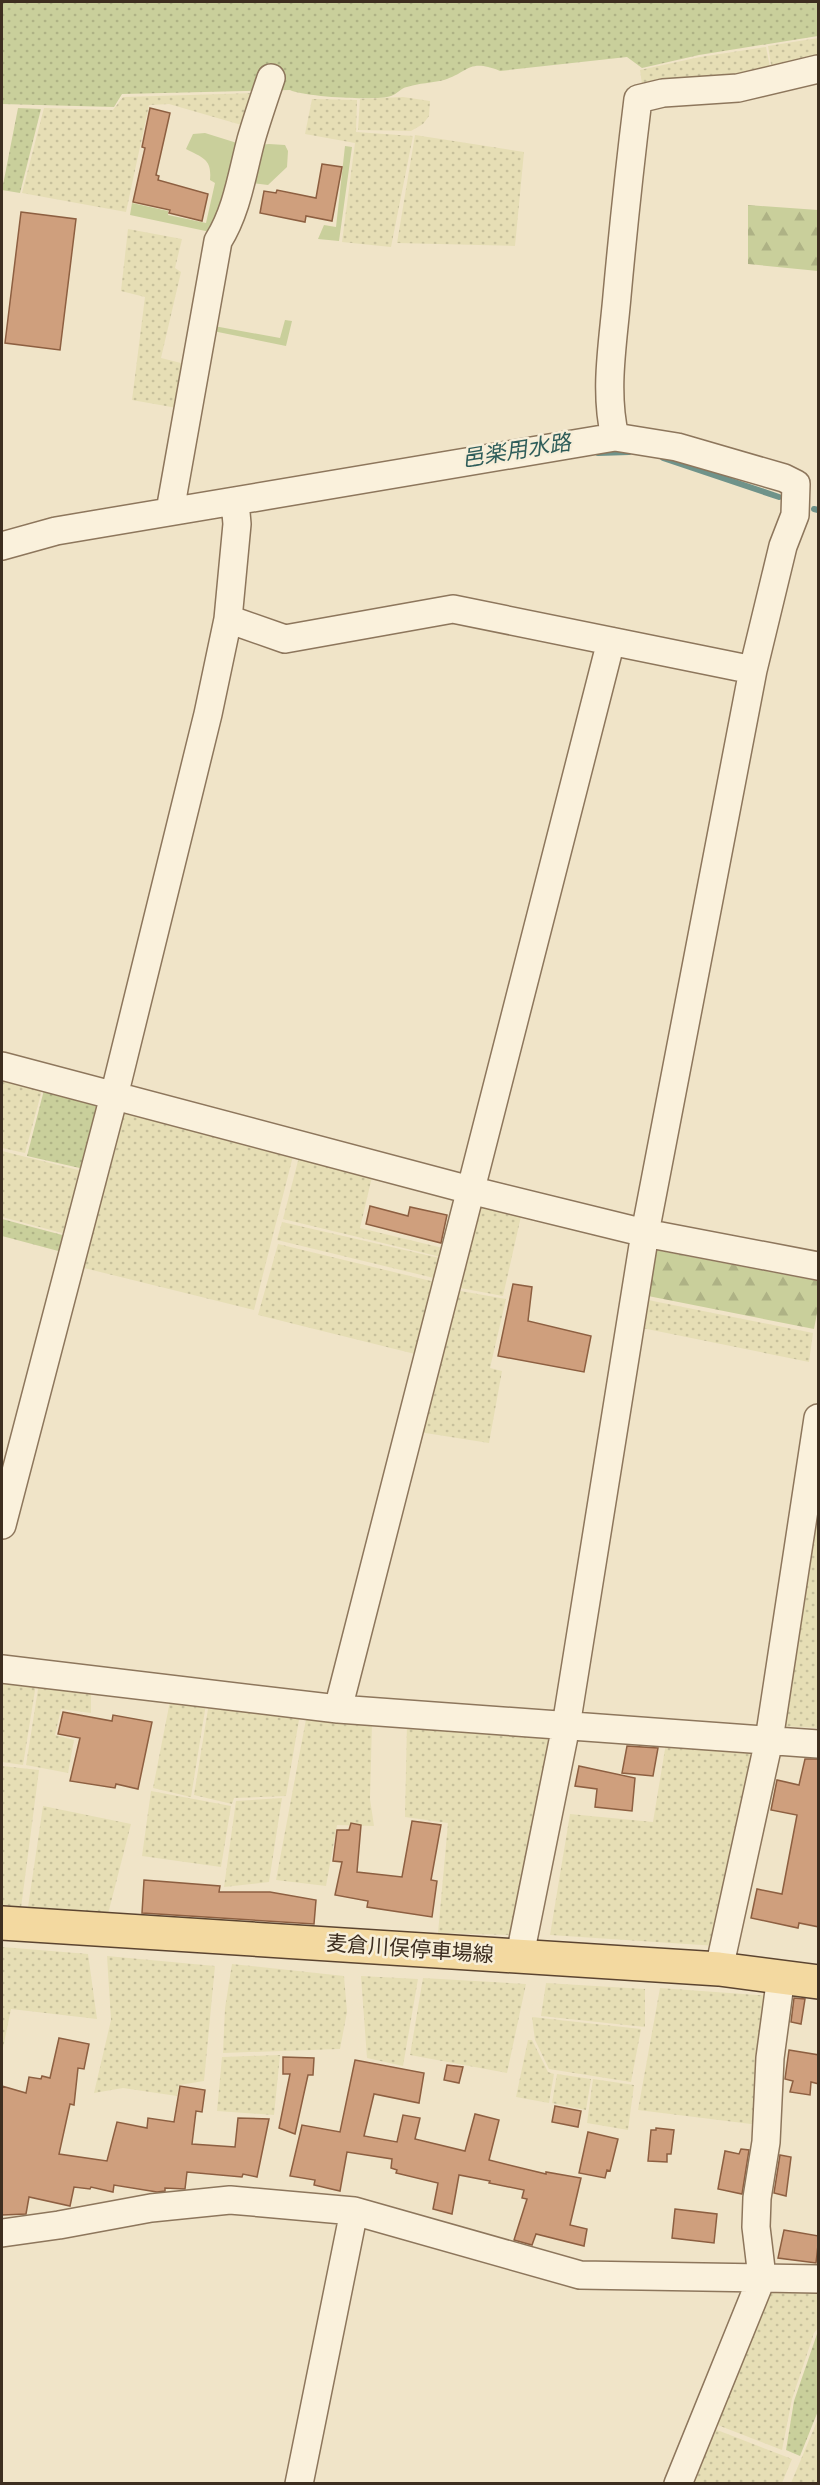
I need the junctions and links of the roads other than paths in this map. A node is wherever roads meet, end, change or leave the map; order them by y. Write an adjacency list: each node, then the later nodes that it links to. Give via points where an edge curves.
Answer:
1 (819, 69): 3 (street, via 738,88 663,93 638,99 609,383)
2 (271, 78): 5 (street, via 235,204 218,241)
3 (615, 437): 4 (street); 6 (street, via 677,447 784,478 796,484)
4 (235, 501): 5 (street); 8 (street, via 237,524)
5 (170, 511): 7 (street, via 56,531)
6 (807, 519): 10 (street, via 783,546)
7 (2, 546)
8 (228, 619): 9 (street, via 285,639 453,609); 12 (street)
9 (611, 641): 10 (street); 13 (street)
10 (753, 670): 14 (street)
11 (2, 1066): 12 (street)
12 (114, 1096): 13 (street); 17 (street)
13 (470, 1190): 14 (street); 19 (street)
14 (645, 1233): 15 (street); 20 (street)
15 (819, 1266)
16 (819, 1418): 21 (street)
17 (2, 1526)
18 (2, 1669): 19 (street)
19 (338, 1709): 20 (street)
20 (566, 1726): 21 (street); 24 (street)
21 (769, 1740): 22 (street); 25 (street)
22 (819, 1744)
23 (2, 1923): 24 (main road, 麦倉川俣停車場線)
24 (520, 1955): 25 (main road, 麦倉川俣停車場線)
25 (719, 1969): 26 (main road, 麦倉川俣停車場線)
26 (782, 1976): 27 (main road, 麦倉川俣停車場線); 30 (street, via 757,2198)
27 (819, 1982)
28 (354, 2211): 29 (street, via 230,2200 151,2208); 30 (street, via 580,2275); 32 (street)
29 (2, 2233)
30 (762, 2277): 31 (street); 33 (street)
31 (819, 2279)
32 (299, 2484)
33 (678, 2484)

